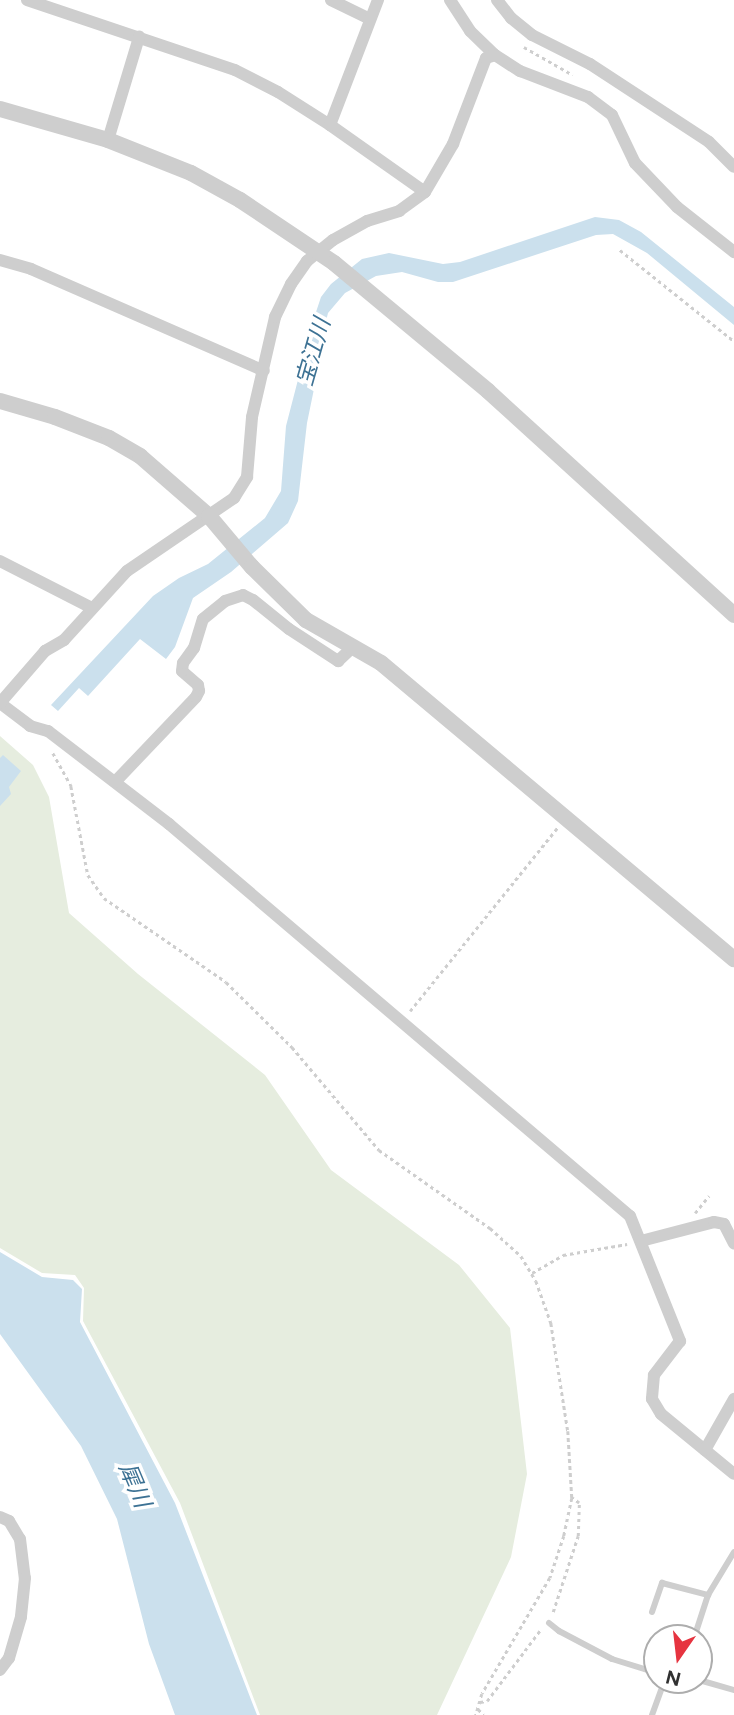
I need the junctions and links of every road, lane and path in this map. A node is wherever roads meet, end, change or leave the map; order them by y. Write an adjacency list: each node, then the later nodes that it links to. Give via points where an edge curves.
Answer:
1 (27, 0): 6 (street)
2 (331, 0): 7 (street)
3 (378, 0): 7 (street)
4 (450, 0): 9 (street, via 470,31)
5 (497, 0): 13 (street, via 532,35 590,65 709,142)
6 (54, 4): 8 (street)
7 (370, 19): 11 (street)
8 (139, 37): 11 (street, via 235,70); 12 (street)
9 (495, 55): 14 (street, via 486,58 453,144); 17 (street, via 520,71 588,97 612,115 635,163 677,207)
10 (0, 109): 12 (street)
11 (330, 125): 14 (street)
12 (108, 140): 16 (street, via 215,186)
13 (734, 167)
14 (425, 192): 16 (street, via 399,211 367,221)
15 (620, 250): 19 (path)
16 (317, 251): 20 (street, via 291,284 275,317); 25 (street, via 488,391)
17 (734, 252)
18 (0, 260): 20 (street, via 31,269)
19 (734, 341)
20 (264, 371): 22 (street, via 253,417 247,477)
21 (0, 401): 22 (street, via 109,438 140,456)
22 (213, 521): 24 (street, via 127,571); 26 (street, via 306,620)
23 (0, 561): 24 (street)
24 (92, 608): 27 (street, via 64,640 45,651)
25 (734, 615)
26 (353, 647): 29 (street, via 338,661 253,600 243,596 225,601 203,619 194,648 183,663 182,671 200,691); 30 (street, via 381,663)
27 (0, 703): 29 (street)
28 (51, 750): 35 (path, via 71,786 88,875 104,898 226,982 292,1047 379,1150 490,1228 521,1256)
29 (115, 782): 32 (street)
30 (566, 817): 31 (street); 32 (path)
31 (734, 959)
32 (401, 1022): 33 (street, via 629,1216)
33 (641, 1241): 34 (street, via 714,1222 724,1224); 35 (path, via 563,1255); 37 (street, via 680,1341 654,1375 652,1399 661,1415)
34 (734, 1244)
35 (531, 1273): 39 (path, via 551,1323 570,1449)
36 (734, 1399): 37 (street)
37 (705, 1450): 38 (street)
38 (734, 1474)
39 (572, 1498): 43 (path, via 579,1503 578,1536); 52 (path, via 550,1578)
40 (0, 1517): 48 (street, via 9,1521 20,1539 25,1578 21,1618 9,1658)
41 (734, 1552): 42 (lane)
42 (708, 1595): 44 (lane, via 662,1583); 46 (lane)
43 (552, 1612)
44 (652, 1612)
45 (550, 1623): 47 (lane, via 619,1662); 52 (path, via 487,1701)
46 (699, 1624)
47 (643, 1669)
48 (0, 1670)
49 (713, 1684): 50 (lane)
50 (734, 1690)
51 (660, 1694): 56 (lane)
52 (480, 1702): 53 (path)
53 (478, 1709): 54 (path); 55 (path)
54 (477, 1715)
55 (484, 1715)
56 (652, 1715)

